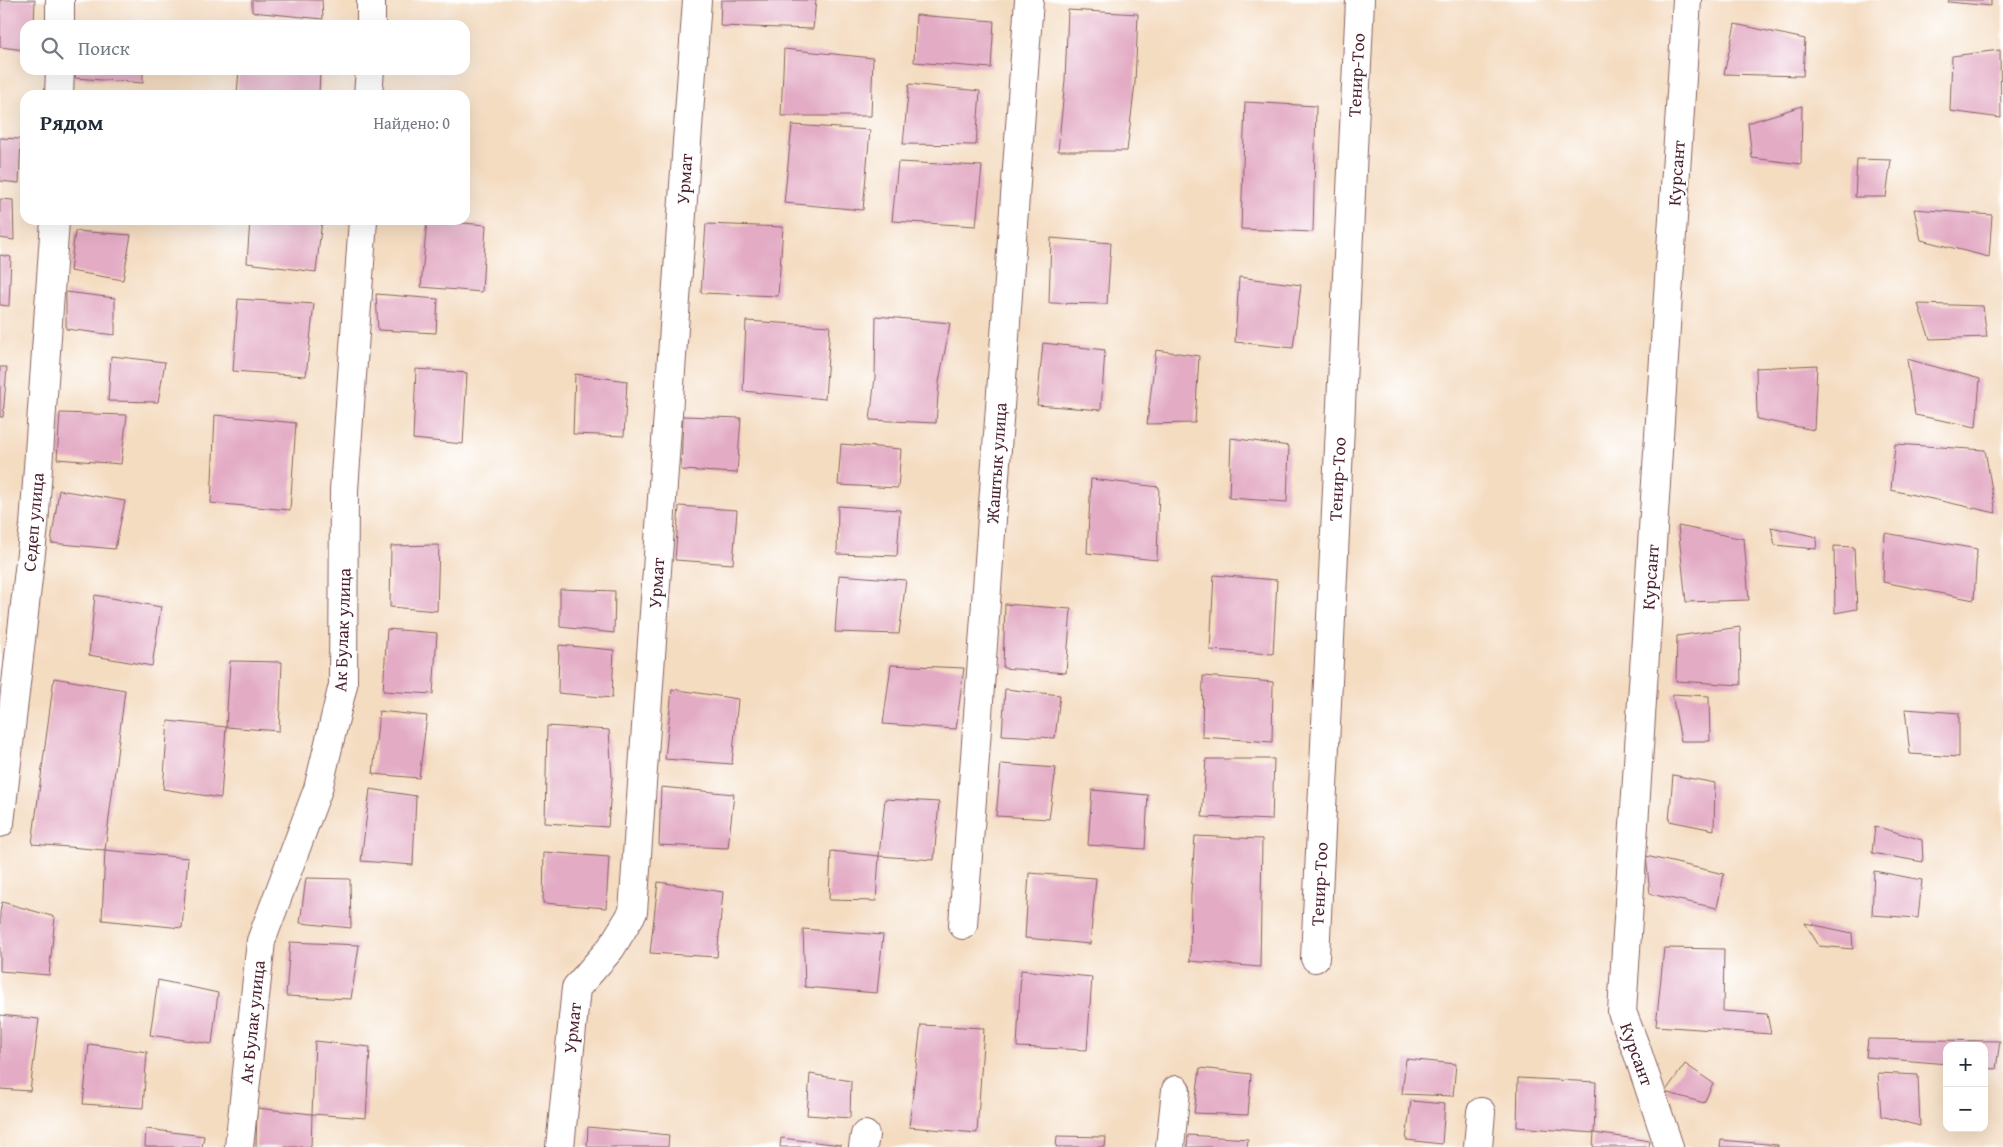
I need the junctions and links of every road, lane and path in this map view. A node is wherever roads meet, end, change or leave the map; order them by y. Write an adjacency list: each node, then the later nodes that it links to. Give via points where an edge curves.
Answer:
1 (60, 0): 7 (street)
2 (371, 0): 8 (street)
3 (697, 0): 21 (street, Урмат, via 633,912 611,948 576,988)
4 (1029, 0): 16 (street, Жаштык улица)
5 (1360, 0): 17 (street, Тенир-Тоо)
6 (1687, 0): 24 (street, Курсант, via 1622,1012)
7 (60, 20)
8 (371, 20)
9 (60, 75): 11 (street)
10 (370, 75): 12 (street)
11 (60, 90)
12 (368, 90)
13 (55, 225): 15 (street, Седеп улица, via 34,526)
14 (363, 225): 20 (street, Ак Булак улица, via 344,490 343,685 318,788 261,941)
15 (0, 823)
16 (963, 925)
17 (1315, 958)
18 (1176, 1090): 22 (street)
19 (1481, 1112): 23 (street)
20 (239, 1147)
21 (560, 1147)
22 (1170, 1147)
23 (1478, 1147)
24 (1669, 1147)

